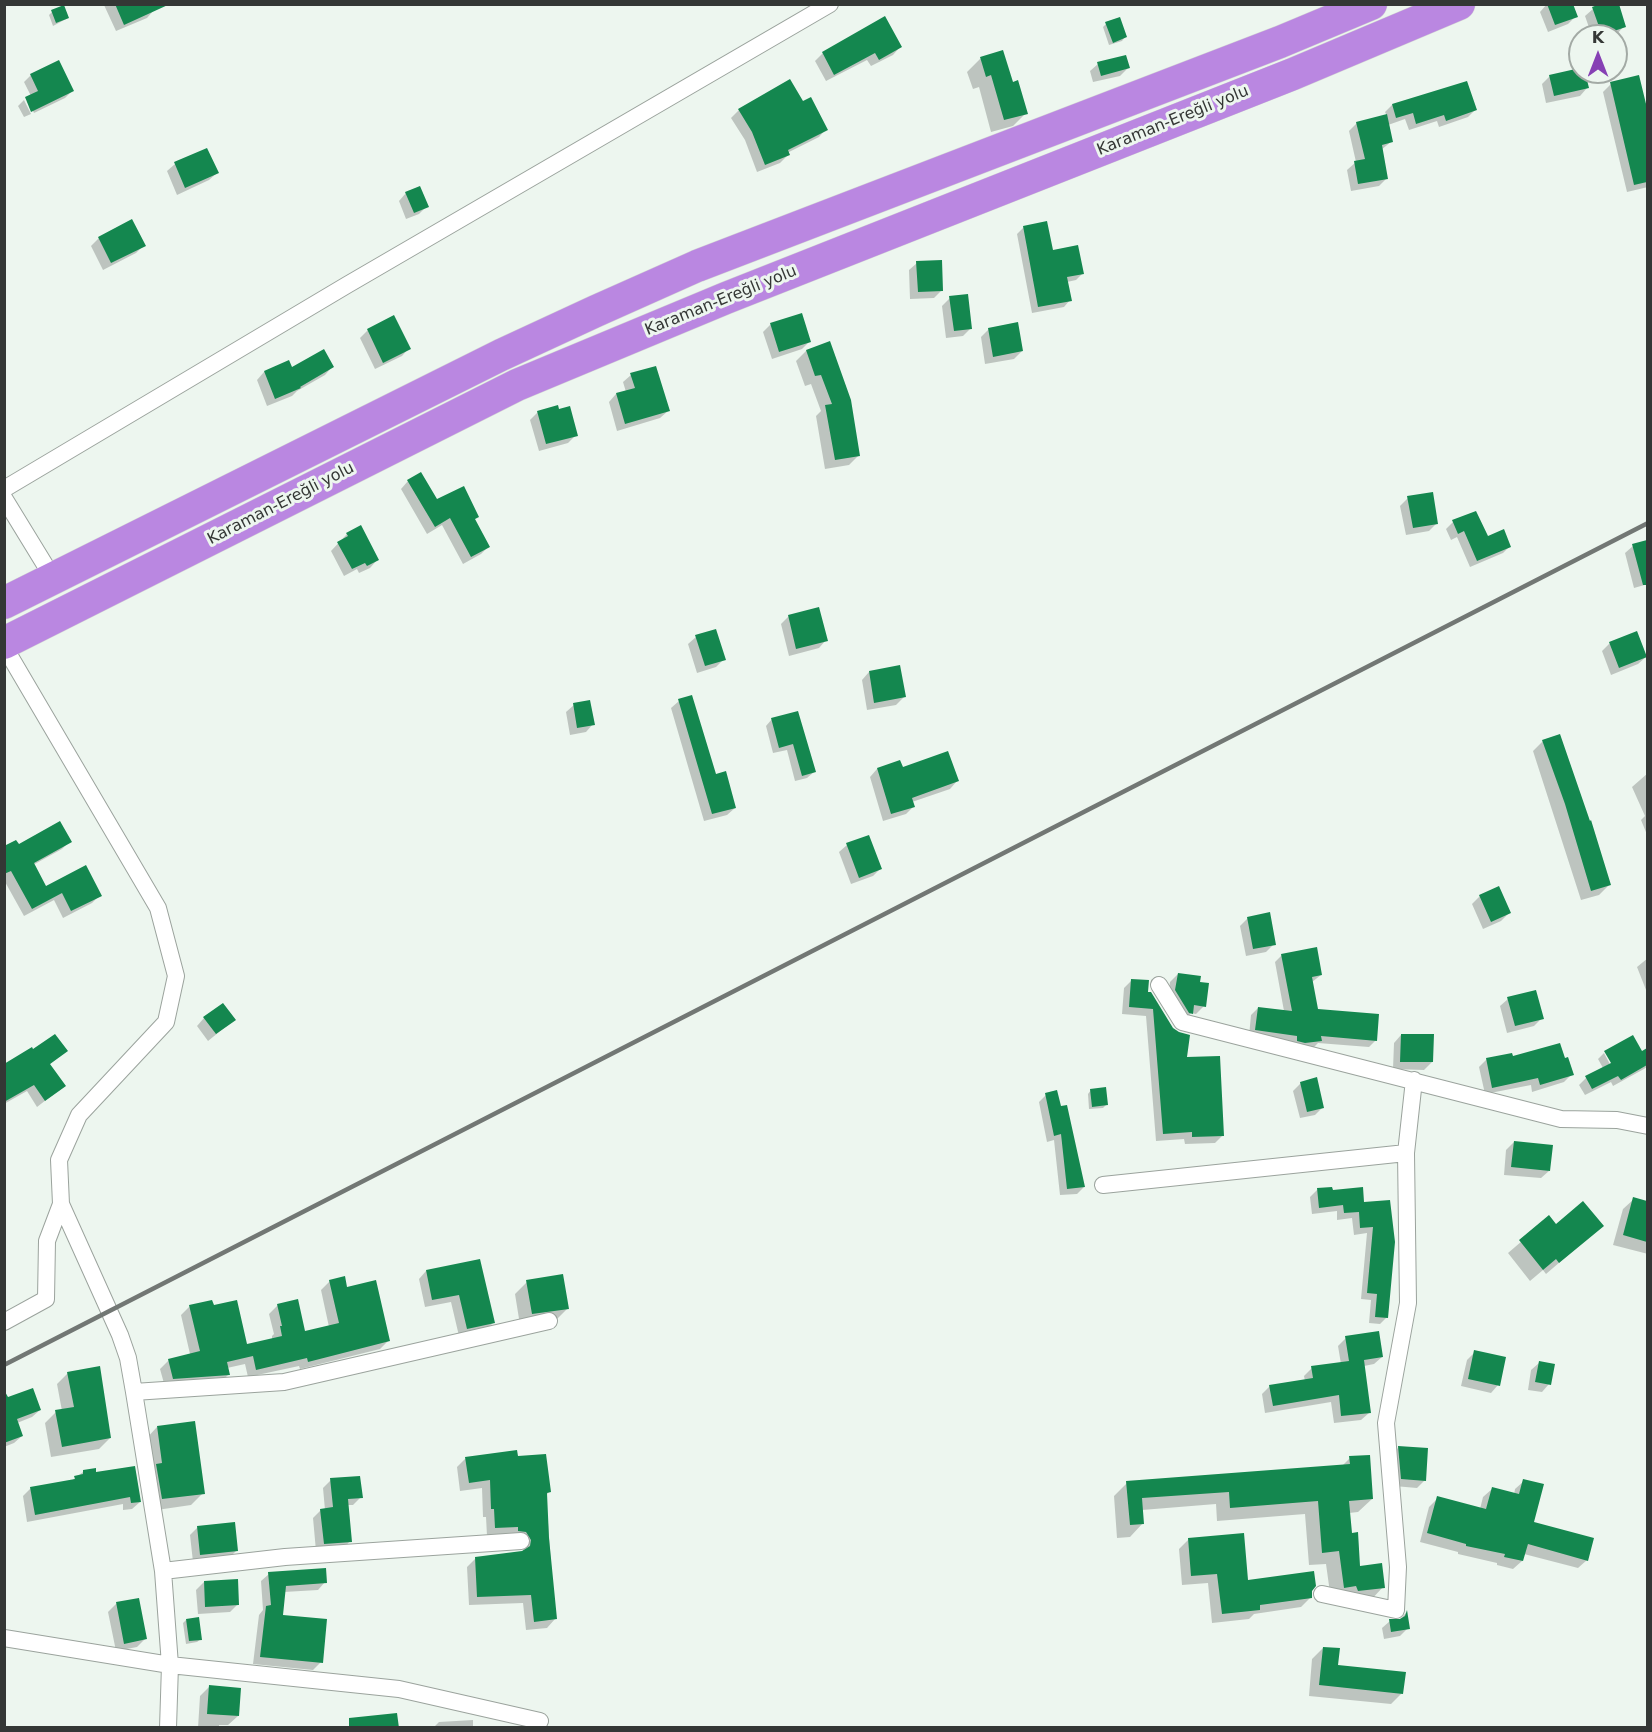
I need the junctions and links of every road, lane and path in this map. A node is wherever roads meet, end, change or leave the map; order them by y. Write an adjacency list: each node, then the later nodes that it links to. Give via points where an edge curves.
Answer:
1 (830, 4): 4 (street)
2 (1371, 4): 6 (highway, Karaman-Ereğli yolu, via 687,271 501,355)
3 (1459, 4): 8 (highway, Karaman-Ereğli yolu, via 518,385)
4 (4, 489)
5 (4, 498): 6 (street)
6 (53, 578): 7 (highway, Karaman-Ereğli yolu)
7 (4, 603)
8 (4, 645): 14 (street, via 158,908 176,976 166,1022 79,1115 59,1160)
9 (1159, 985): 10 (street, via 1182,1022)
10 (1414, 1080): 11 (street, via 1561,1119 1617,1120); 12 (street)
11 (1647, 1126)
12 (1406, 1154): 13 (street); 20 (street, via 1408,1303 1386,1423 1398,1567 1396,1610)
13 (1103, 1185)
14 (61, 1204): 16 (street, via 47,1241 46,1299); 17 (street, via 120,1335)
15 (549, 1321): 17 (street, via 284,1382)
16 (4, 1322)
17 (134, 1392): 19 (street)
18 (521, 1541): 19 (street, via 285,1557)
19 (163, 1570): 22 (street)
20 (1322, 1594)
21 (4, 1638): 22 (street)
22 (170, 1665): 23 (street, via 399,1689); 24 (street)
23 (540, 1721)
24 (168, 1728)

